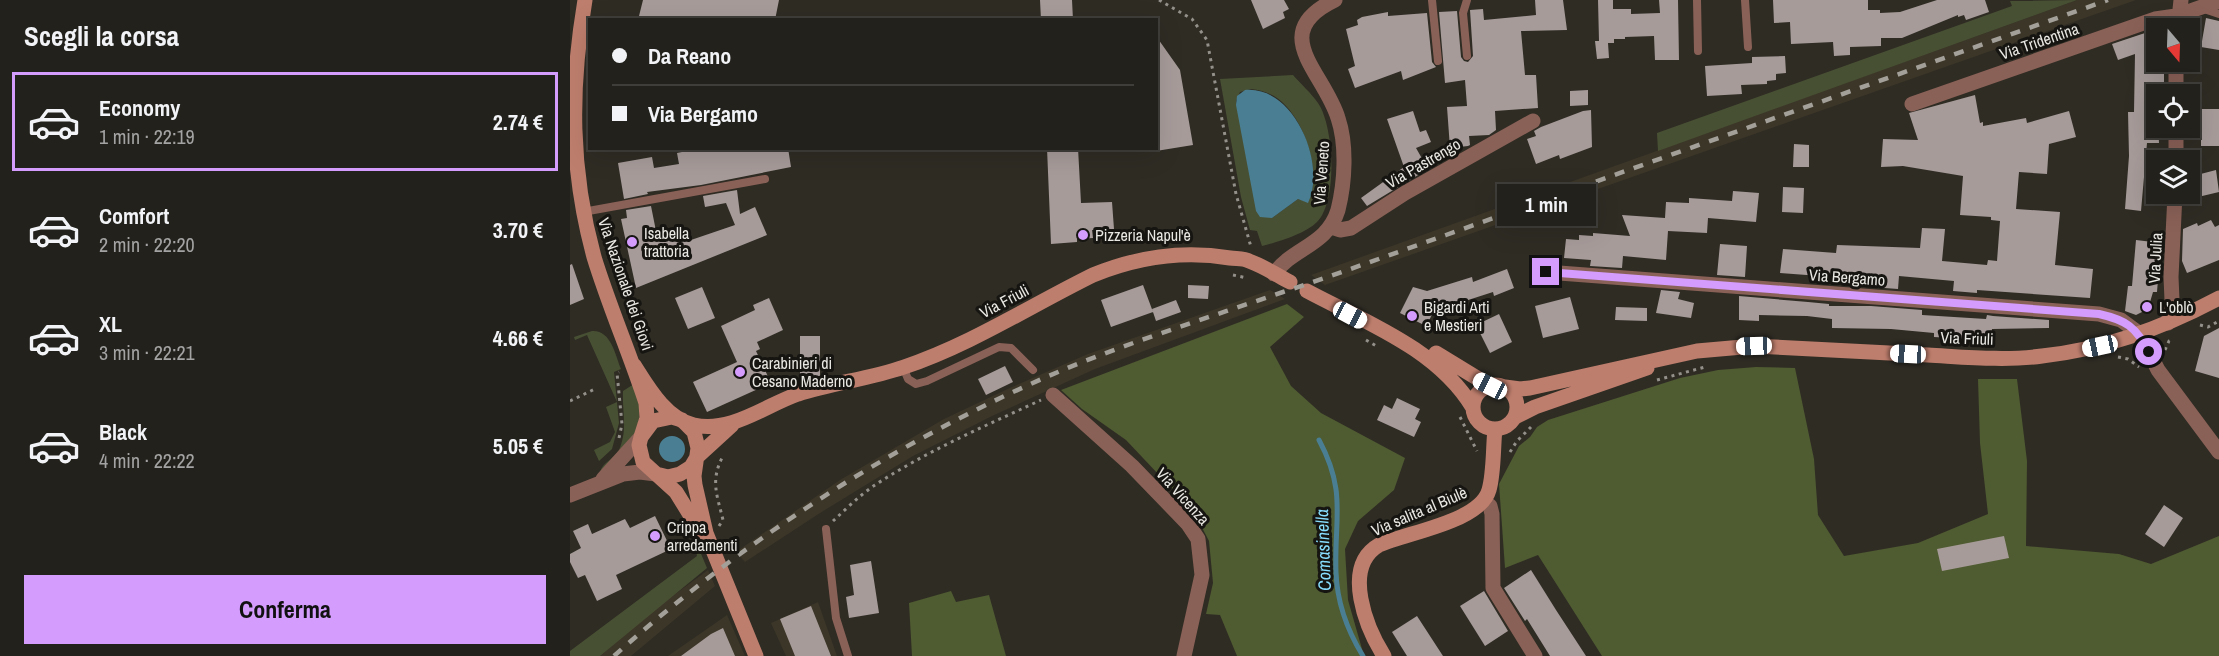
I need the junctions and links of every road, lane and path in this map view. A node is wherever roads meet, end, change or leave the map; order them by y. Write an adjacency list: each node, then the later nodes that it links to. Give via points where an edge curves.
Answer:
1 (585, 0): 17 (street, Via Nazionale dei Giovi, via 575,41)
2 (1159, 0): 24 (path, via 1192,19 1207,40 1236,194)
3 (1335, 0): 22 (street, Via Veneto, via 1309,16 1302,37 1307,57 1336,111 1342,135 1340,196)
4 (1432, 0): 15 (lane)
5 (1467, 0): 14 (lane, via 1463,13)
6 (1696, 0): 13 (lane)
7 (1745, 0): 12 (lane)
8 (2219, 1): 9 (street)
9 (2199, 7): 10 (street); 11 (lane)
10 (2180, 12): 16 (street, Via Tridentina)
11 (2219, 14)
12 (1748, 47)
13 (1698, 51)
14 (1467, 56)
15 (1438, 61)
16 (1912, 104)
17 (570, 111): 21 (street, Via Nazionale dei Giovi)
18 (1533, 121): 22 (street, Via Pastrengo, via 1351,228 1340,230)
19 (765, 179): 21 (lane)
20 (2174, 204): 31 (street, Via Julia)
21 (583, 212): 38 (street, Via Nazionale dei Giovi)
22 (1330, 226): 26 (street, Via Veneto, via 1322,237)
23 (1245, 251): 24 (path)
24 (1253, 258): 26 (street, Via Friuli); 27 (path, via 1257,281); 39 (street, Via Friuli, via 1249,261 1191,254 1117,265)
25 (1546, 272): 32 (street, Via Bergamo, via 2099,314 2121,320)
26 (1274, 273): 28 (street, Via Friuli)
27 (1231, 275)
28 (1290, 282)
29 (1307, 291): 35 (street)
30 (2219, 298): 31 (street, Via Friuli)
31 (2168, 323): 32 (street, Via Friuli)
32 (2140, 334): 36 (street, Via Friuli, via 2040,357 1754,346 1723,347); 56 (street, via 2158,370)
33 (1362, 337): 34 (path)
34 (1379, 347)
35 (1411, 347): 42 (street, via 1437,353); 46 (street, via 1451,377)
36 (1669, 358): 42 (street, Via Friuli, via 1530,388); 48 (street, Via Friuli)
37 (1711, 366): 41 (path)
38 (629, 367): 49 (street, Via Nazionale dei Giovi); 53 (street, Via Nazionale dei Giovi, via 646,403 647,418); 54 (path, via 617,373 622,424)
39 (903, 368): 40 (lane, via 908,379 916,384 999,347 1011,348); 50 (street, Via Friuli, via 795,395)
40 (1033, 370)
41 (1648, 383)
42 (1497, 387): 46 (street, via 1477,395); 48 (street, via 1515,398)
43 (597, 388): 45 (path)
44 (1053, 394): 63 (path, via 954,440 881,482); 67 (street, Via Vicenza, via 1132,466 1198,539 1202,575)
45 (570, 401)
46 (1473, 408): 52 (street, via 1480,422)
47 (1459, 414): 58 (path, via 1480,461)
48 (1515, 417): 52 (street, via 1506,426)
49 (682, 420): 50 (street, Via Friuli, via 706,426); 53 (street, via 672,417 653,421); 57 (street, via 698,440)
50 (736, 422): 57 (street, Via Friuli)
51 (1534, 423): 58 (path, via 1512,448 1507,460)
52 (1495, 429): 58 (street, Via salita al Biulè)
53 (641, 436): 59 (street, via 643,462); 60 (street)
54 (618, 442)
55 (726, 451): 64 (path, via 714,480 723,520)
56 (2219, 452)
57 (697, 457): 59 (street, via 680,474); 64 (street, via 695,485)
58 (1492, 461): 62 (street, Via salita al Biulè, via 1490,489)
59 (656, 474): 60 (street, via 632,472); 64 (street, via 676,492 697,526)
60 (601, 481): 61 (street)
61 (570, 495)
62 (1484, 501): 68 (street, Via salita al Biulè, via 1462,516 1379,545 1366,557 1360,577 1362,609); 69 (street, Via salita al Biulè, via 1492,514 1493,588)
63 (826, 529): 66 (lane, via 836,618)
64 (711, 530): 65 (street)
65 (756, 656)
66 (848, 656)
67 (1184, 656)
68 (1384, 656)
69 (1535, 656)

